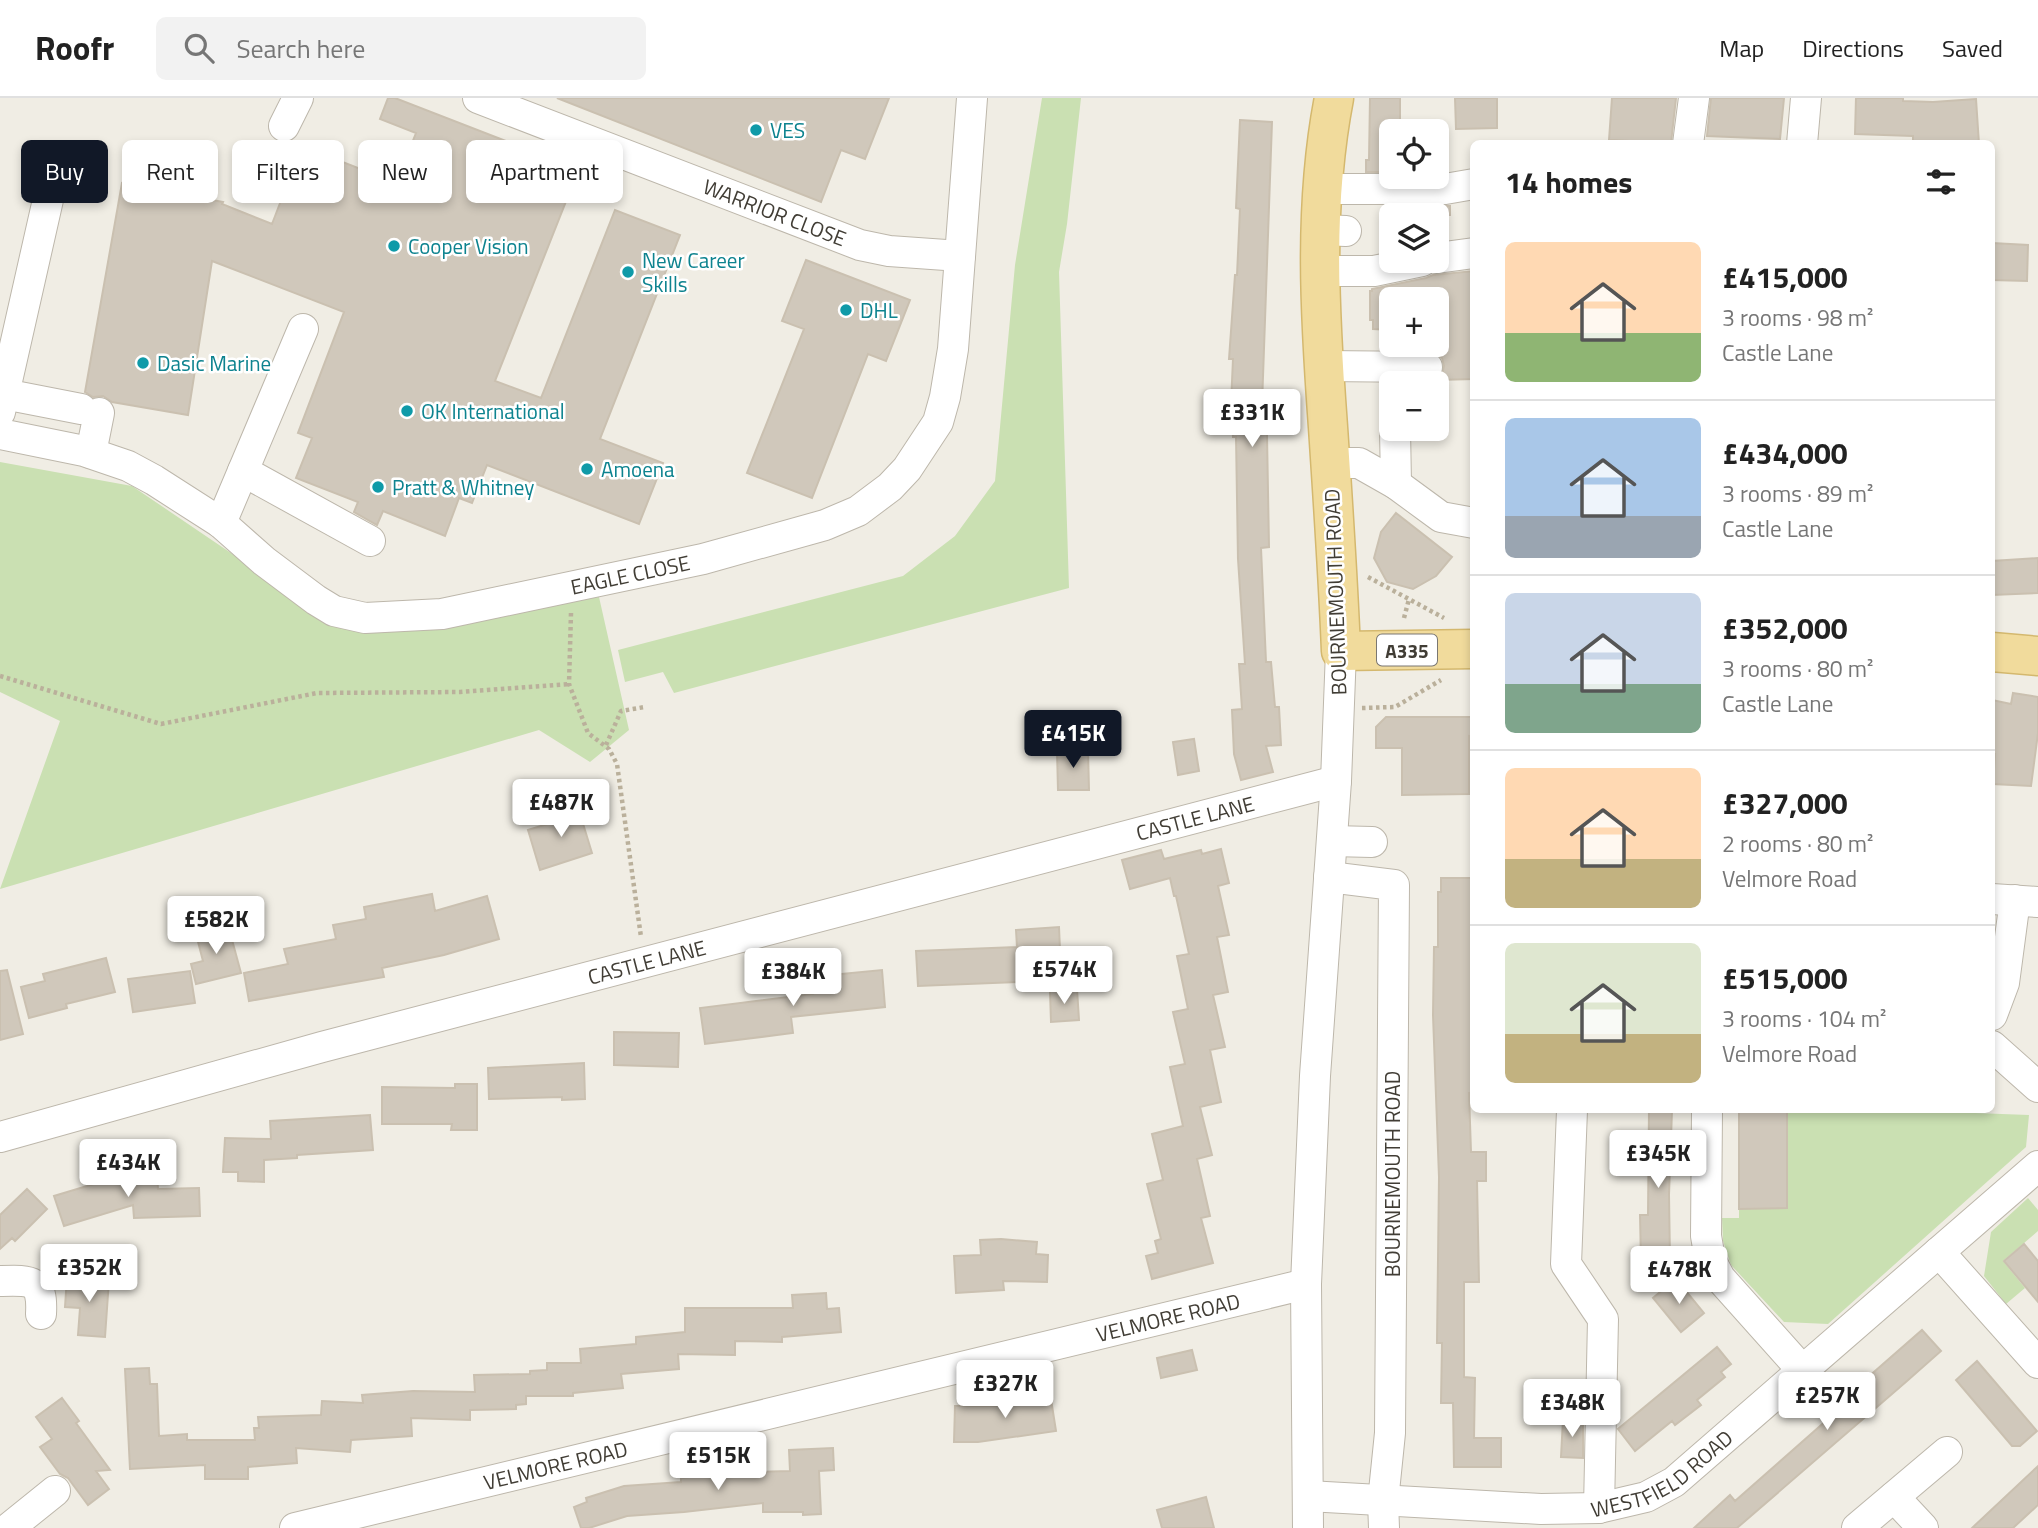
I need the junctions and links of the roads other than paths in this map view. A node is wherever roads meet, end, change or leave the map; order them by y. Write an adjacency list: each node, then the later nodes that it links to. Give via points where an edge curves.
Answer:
1 (298, 98): 7 (street)
2 (972, 98): 14 (street, EAGLE CLOSE)
3 (1334, 98): 11 (main road, BOURNEMOUTH ROAD)
4 (1694, 98): 8 (street)
5 (1806, 98): 9 (street)
6 (486, 99): 14 (street, WARRIOR CLOSE, via 860,245)
7 (284, 126)
8 (1689, 140)
9 (1802, 140)
10 (1470, 185): 11 (street, via 1446,189)
11 (1322, 189): 17 (main road, BOURNEMOUTH ROAD, via 1333,231)
12 (47, 203): 23 (street)
13 (1470, 254): 15 (street)
14 (960, 256): 31 (street, EAGLE CLOSE, via 953,349 938,422 907,469 876,499 825,526 704,559 442,614 365,618 334,611 316,600)
15 (1449, 256)
16 (1379, 270): 17 (street)
17 (1321, 271): 19 (main road, BOURNEMOUTH ROAD)
18 (303, 328): 28 (street)
19 (1324, 366): 22 (street); 27 (main road, BOURNEMOUTH ROAD)
20 (1427, 367): 21 (street)
21 (1410, 371)
22 (1379, 373)
23 (2, 403): 26 (street, via 90,411)
24 (0, 434): 26 (street, EAGLE CLOSE)
25 (1395, 441): 29 (street)
26 (91, 453): 31 (street, EAGLE CLOSE, via 154,480)
27 (1331, 463): 29 (street, via 1359,463); 34 (main road, BOURNEMOUTH ROAD)
28 (243, 471): 31 (street); 32 (street)
29 (1396, 484): 30 (street, via 1441,517)
30 (1470, 522)
31 (221, 523)
32 (370, 541)
33 (1462, 635): 34 (main road, A335)
34 (1341, 651): 37 (street, BOURNEMOUTH ROAD)
35 (1995, 652): 36 (main road)
36 (2038, 656)
37 (1336, 781): 38 (street, BOURNEMOUTH ROAD); 47 (street, CASTLE LANE, via 322,1046)
38 (1332, 841): 39 (street); 40 (street, BOURNEMOUTH ROAD)
39 (1372, 842)
40 (1329, 877): 51 (street, BOURNEMOUTH ROAD); 60 (street, BOURNEMOUTH ROAD, via 1394,885 1390,1433)
41 (2015, 900): 42 (street, via 2004,983)
42 (1995, 1007)
43 (1995, 1049): 44 (street)
44 (2038, 1087)
45 (1572, 1113): 59 (street, via 1566,1264 1603,1319)
46 (1707, 1113): 54 (street, via 1706,1236 1710,1259 1720,1278)
47 (0, 1137)
48 (2038, 1166): 49 (street, WESTFIELD ROAD)
49 (1939, 1252): 53 (street); 54 (street, WESTFIELD ROAD)
50 (0, 1281): 52 (street, via 34,1284 42,1297)
51 (1306, 1284): 57 (street, BOURNEMOUTH ROAD); 62 (street, VELMORE ROAD)
52 (41, 1314)
53 (2038, 1363)
54 (1803, 1371): 59 (street, WESTFIELD ROAD, via 1674,1482 1646,1497)
55 (1947, 1452): 58 (street)
56 (55, 1491): 61 (street)
57 (1308, 1496): 60 (street, WESTFIELD ROAD); 63 (street, BOURNEMOUTH ROAD)
58 (1894, 1497): 64 (street); 65 (street)
59 (1599, 1508): 60 (street, WESTFIELD ROAD)
60 (1384, 1515)
61 (9, 1528)
62 (295, 1528)
63 (1308, 1528)
64 (1857, 1528)
65 (1923, 1528)

